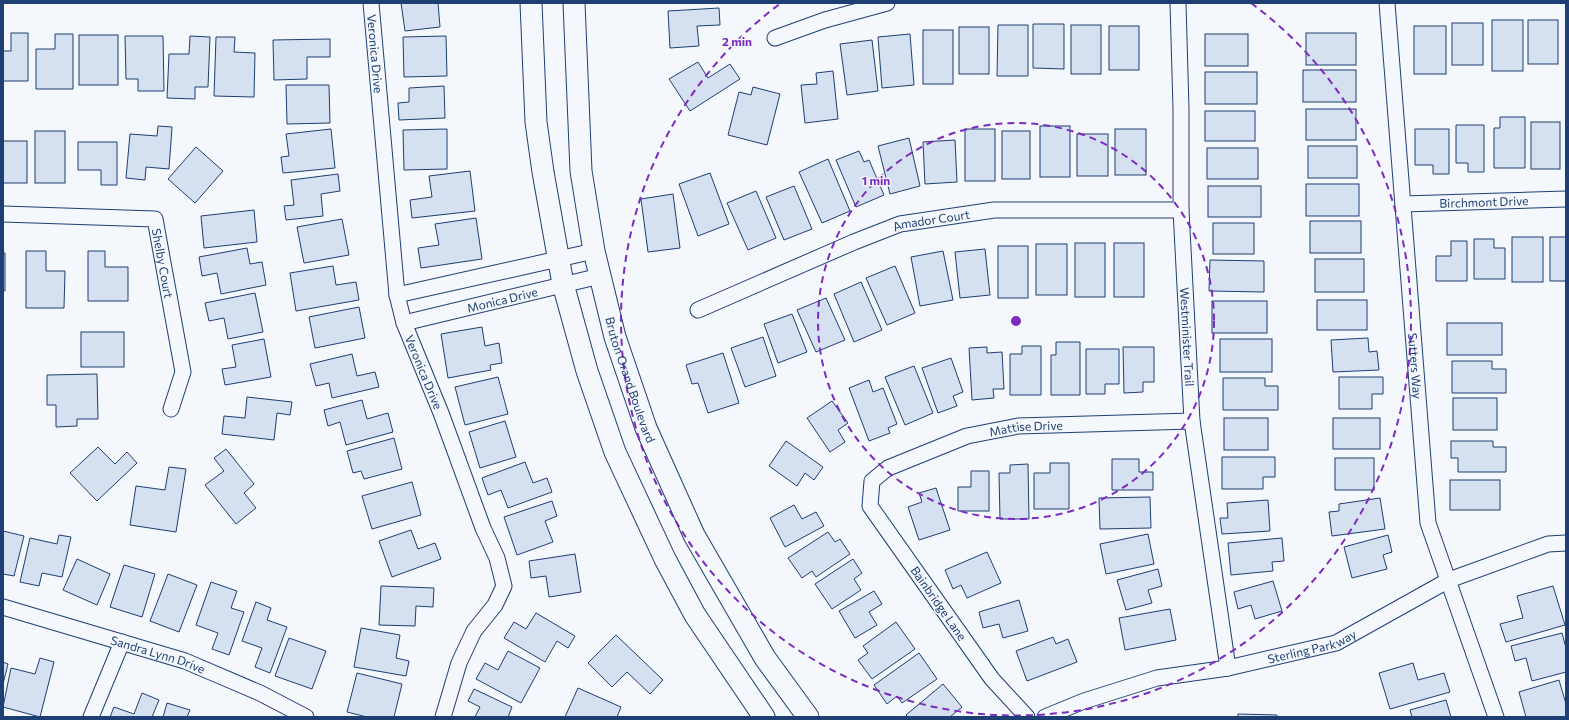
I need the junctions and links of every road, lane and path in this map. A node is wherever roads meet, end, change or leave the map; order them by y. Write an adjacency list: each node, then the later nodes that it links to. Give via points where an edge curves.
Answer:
1 (370, 3): 16 (street, Veronica Drive)
2 (531, 3): 13 (main road, via 536,122)
3 (574, 3): 12 (main road, Bruton Orand Boulevard, via 581,171)
4 (886, 3): 7 (street, via 825,20)
5 (1178, 3): 10 (street, Westminister Trail)
6 (1387, 3): 9 (street, Sutters Way)
7 (775, 38)
8 (1566, 199): 9 (street, Birchmont Drive)
9 (1403, 204): 23 (street, Sutters Way, via 1428,523)
10 (1181, 210): 17 (street, Amador Court, via 994,210 900,224); 20 (street, Westminister Trail)
11 (3, 214): 19 (street, Shelby Court, via 155,219 183,372)
12 (594, 251): 13 (street); 14 (main road, Bruton Orand Boulevard)
13 (560, 259): 15 (main road); 16 (street)
14 (600, 276): 15 (street, Monica Drive); 31 (main road, Bruton Orand Boulevard, via 616,337 646,428 694,535 765,658)
15 (563, 284): 18 (street, Monica Drive); 30 (main road, via 587,371 621,466 665,559 695,614)
16 (397, 295): 18 (street, Veronica Drive)
17 (698, 310)
18 (404, 323): 29 (street, Veronica Drive, via 497,558 504,586 495,605 474,631 460,663)
19 (171, 409)
20 (1192, 421): 21 (street, Mattise Drive, via 1018,426 967,436 888,468); 26 (street, Westminister Trail)
21 (872, 481): 32 (street, Bainbridge Lane, via 870,506 992,679)
22 (1566, 543): 23 (street, Sterling Parkway, via 1548,544)
23 (1449, 580): 26 (street, Sterling Parkway, via 1336,643); 34 (street, Sutters Way)
24 (3, 607): 25 (street, Sandra Lynn Drive)
25 (122, 642): 27 (street); 28 (street, Sandra Lynn Drive, via 185,661 260,693)
26 (1228, 668): 33 (street, Sterling Parkway, via 1157,678 1084,701)
27 (91, 717)
28 (306, 717)
29 (443, 717)
30 (764, 717)
31 (808, 717)
32 (1027, 717)
33 (1045, 717)
34 (1496, 717)

